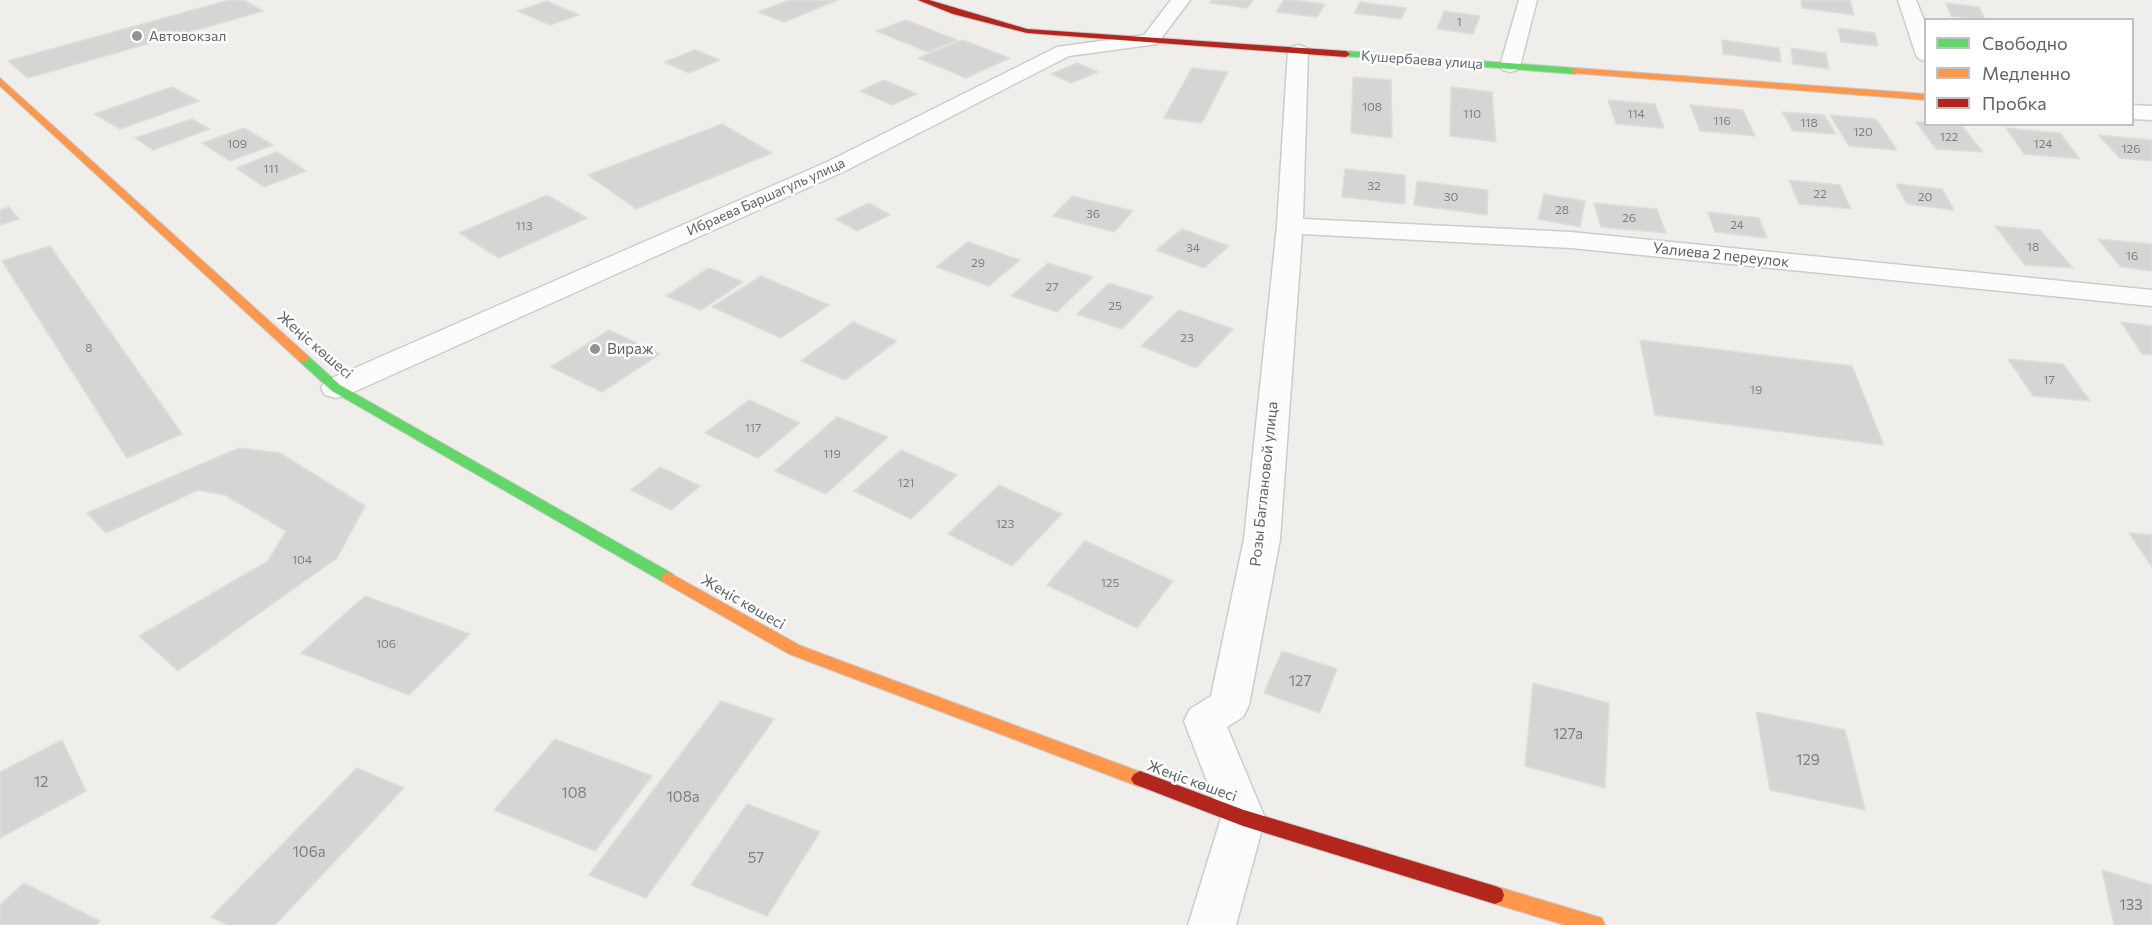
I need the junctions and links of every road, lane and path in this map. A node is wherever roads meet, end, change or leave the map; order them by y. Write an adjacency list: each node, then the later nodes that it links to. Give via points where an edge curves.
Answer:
1 (922, 0): 5 (street, Кушербаева улица, via 1027,31)
2 (1181, 0): 5 (street)
3 (1528, 0): 8 (street)
4 (1906, 0): 6 (street)
5 (1150, 40): 7 (street, Кушербаева улица); 15 (street, Ибраева Баршагуль улица, via 1064,51 835,167)
6 (1924, 50)
7 (1298, 51): 8 (street, Кушербаева улица); 13 (street, Розы Баглановой улица)
8 (1510, 66): 10 (street, Кушербаева улица)
9 (0, 81): 15 (street, Жеңіс көшесі)
10 (1924, 97)
11 (2134, 112): 12 (street)
12 (2152, 114)
13 (1290, 226): 14 (street, Уалиева 2 переулок, via 1571,240); 16 (street, Розы Баглановой улица, via 1262,539 1229,705 1204,721)
14 (2152, 298)
15 (336, 388): 16 (street, Жеңіс көшесі, via 795,650)
16 (1243, 818): 17 (street); 18 (street, Жеңіс көшесі)
17 (1212, 925)
18 (1595, 925)

